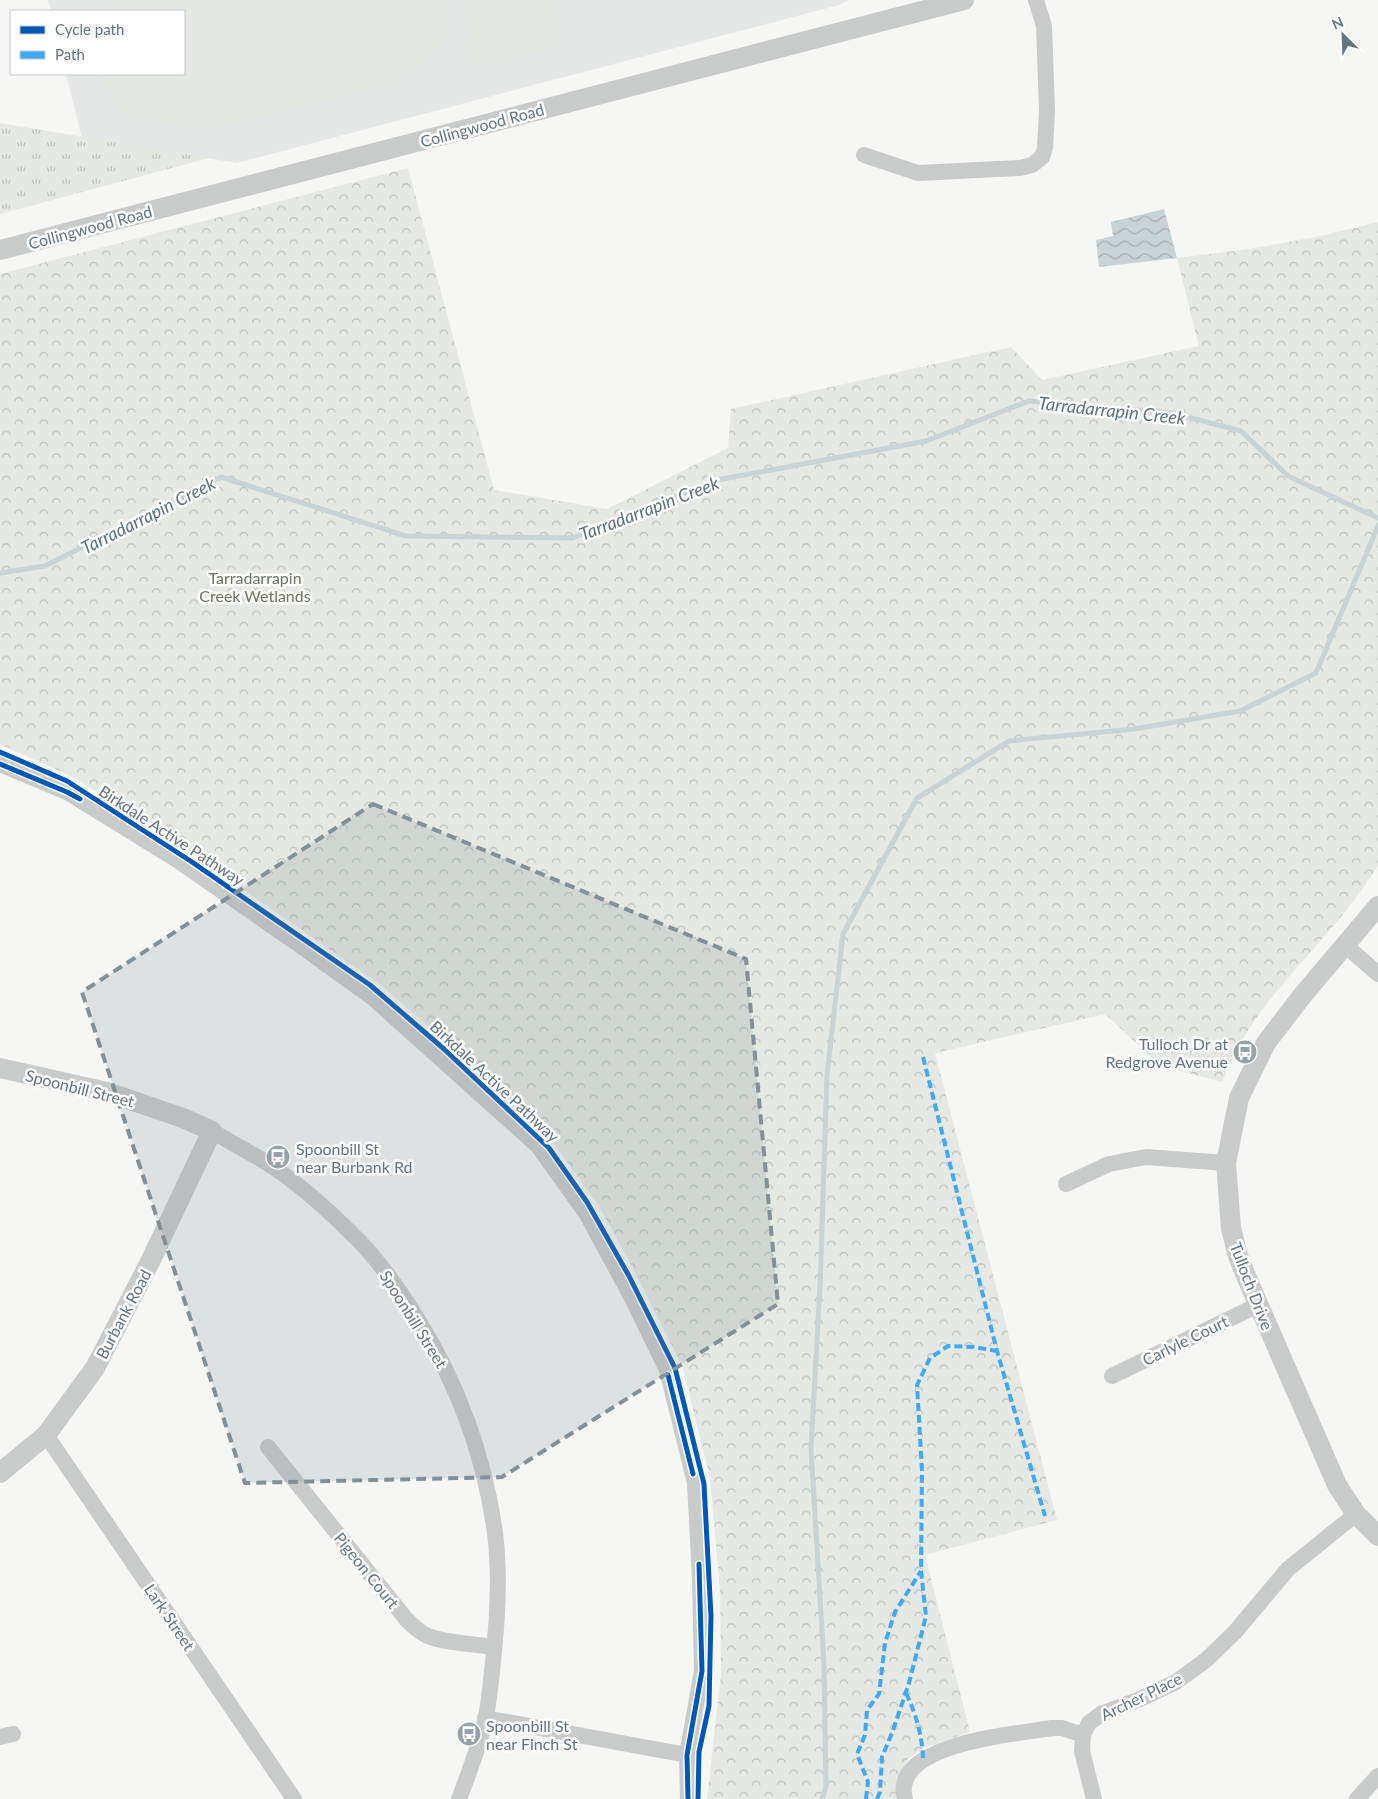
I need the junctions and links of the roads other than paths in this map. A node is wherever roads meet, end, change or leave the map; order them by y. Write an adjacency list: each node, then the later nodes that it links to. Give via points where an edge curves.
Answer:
1 (964, 0): 3 (street, Collingwood Road)
2 (1036, 0): 4 (street, via 1044,26 1047,111 1042,157 1032,165 1020,168 918,173)
3 (892, 9): 5 (street, Collingwood Road)
4 (864, 155)
5 (0, 250)
6 (0, 764): 24 (street, via 67,792 177,860 373,998 538,1146 586,1213 667,1370 695,1483 702,1671)
7 (1378, 906): 8 (street, Tulloch Drive)
8 (1345, 945): 9 (street); 12 (street, Tulloch Drive, via 1266,1043 1239,1098)
9 (1378, 974)
10 (0, 1068): 11 (street, Spoonbill Street, via 107,1092)
11 (212, 1131): 16 (street, Burbank Road, via 95,1368); 21 (street, Spoonbill Street, via 268,1164 353,1234 385,1271 442,1360 475,1446 492,1516 497,1567)
12 (1226, 1164): 13 (street, via 1146,1158 1109,1164); 14 (street, Tulloch Drive, via 1231,1228 1238,1256)
13 (1066, 1184)
14 (1258, 1305): 15 (street, Carlyle Court); 19 (street, Tulloch Drive, via 1337,1485)
15 (1112, 1376)
16 (46, 1435): 18 (street, Burbank Road); 26 (street, Lark Street)
17 (268, 1447): 21 (street, Pigeon Court, via 415,1628 439,1639)
18 (0, 1473)
19 (1356, 1514): 20 (street, Tulloch Drive); 23 (street, Archer Place, via 1288,1570 1235,1632 1206,1660 1176,1682 1101,1714 1089,1723)
20 (1378, 1536)
21 (494, 1647): 22 (street, Spoonbill Street)
22 (486, 1718): 24 (street); 27 (street, Spoonbill Street)
23 (1082, 1735): 29 (street, via 1052,1728 970,1741 923,1758 905,1781); 30 (street, via 1082,1751)
24 (687, 1755): 28 (street)
25 (1378, 1776): 31 (street)
26 (294, 1799)
27 (459, 1799)
28 (688, 1799)
29 (905, 1799)
30 (1094, 1799)
31 (1357, 1799)

